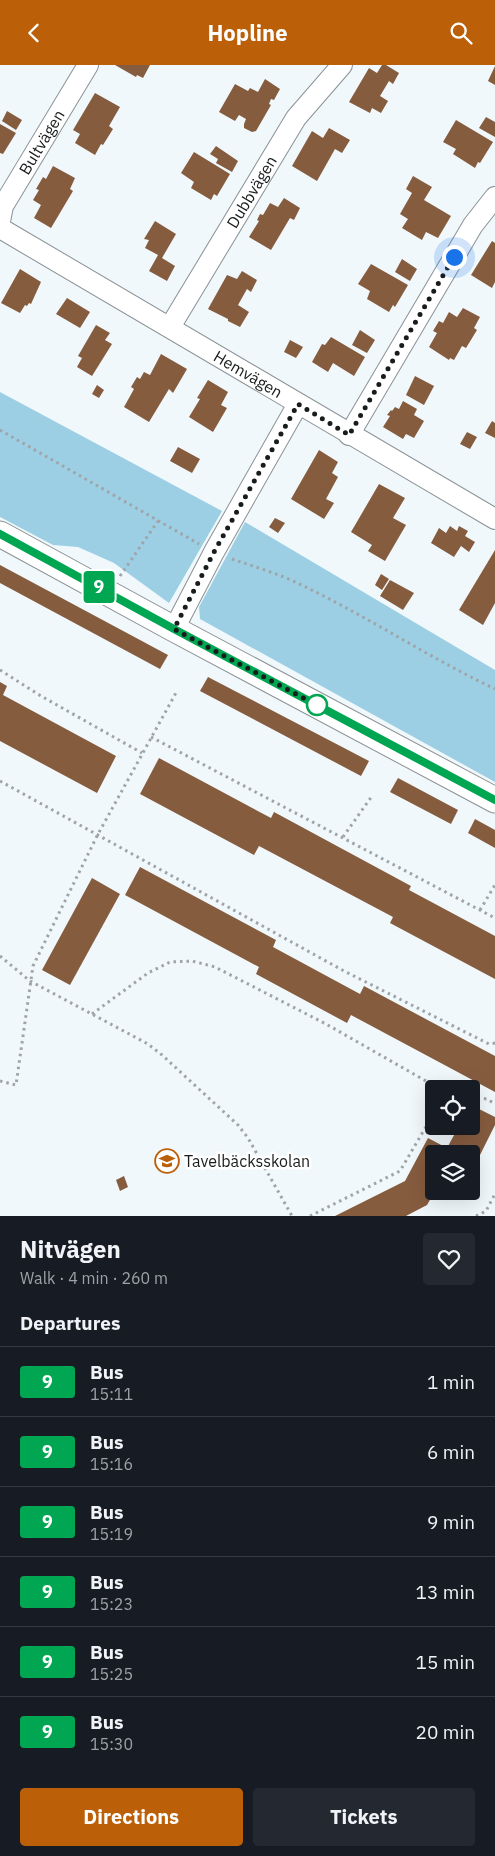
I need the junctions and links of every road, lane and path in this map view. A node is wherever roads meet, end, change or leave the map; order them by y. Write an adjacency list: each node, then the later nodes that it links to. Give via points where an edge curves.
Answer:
1 (88, 65): 4 (street, Bultvägen, via 3,206)
2 (342, 65): 6 (street, Dubbvägen, via 296,118)
3 (495, 197): 9 (street, via 473,225)
4 (0, 221)
5 (0, 228): 6 (street, Hemvägen)
6 (170, 327): 7 (street, Hemvägen)
7 (298, 404): 9 (street, Hemvägen); 13 (street)
8 (0, 430): 11 (path)
9 (349, 435): 10 (street, Hemvägen)
10 (495, 519)
11 (158, 521): 13 (path); 14 (path)
12 (0, 534): 14 (street)
13 (214, 552): 15 (street); 17 (path, via 292,580)
14 (109, 593): 15 (street)
15 (174, 629): 23 (street)
16 (0, 670): 20 (path)
17 (495, 689)
18 (177, 691): 19 (path)
19 (151, 737): 20 (path); 25 (path)
20 (142, 753): 24 (path)
21 (0, 781): 24 (path)
22 (372, 796): 25 (path)
23 (495, 800)
24 (98, 836): 30 (path, via 33,965); 32 (path, via 344,971 489,1044)
25 (343, 837): 27 (path)
26 (495, 885): 27 (path)
27 (480, 911): 28 (path)
28 (495, 918)
29 (0, 956): 30 (path)
30 (30, 981): 31 (path); 34 (path, via 16,1085)
31 (92, 1014): 33 (path, via 148,973 170,963 192,961 215,967 249,984); 39 (path, via 148,1044 238,1125)
32 (495, 1043)
33 (425, 1080)
34 (0, 1081)
35 (480, 1098): 36 (path)
36 (495, 1104)
37 (425, 1128): 40 (path, via 400,1171)
38 (495, 1194): 41 (path, via 486,1211)
39 (292, 1216)
40 (310, 1216)
41 (476, 1216)

